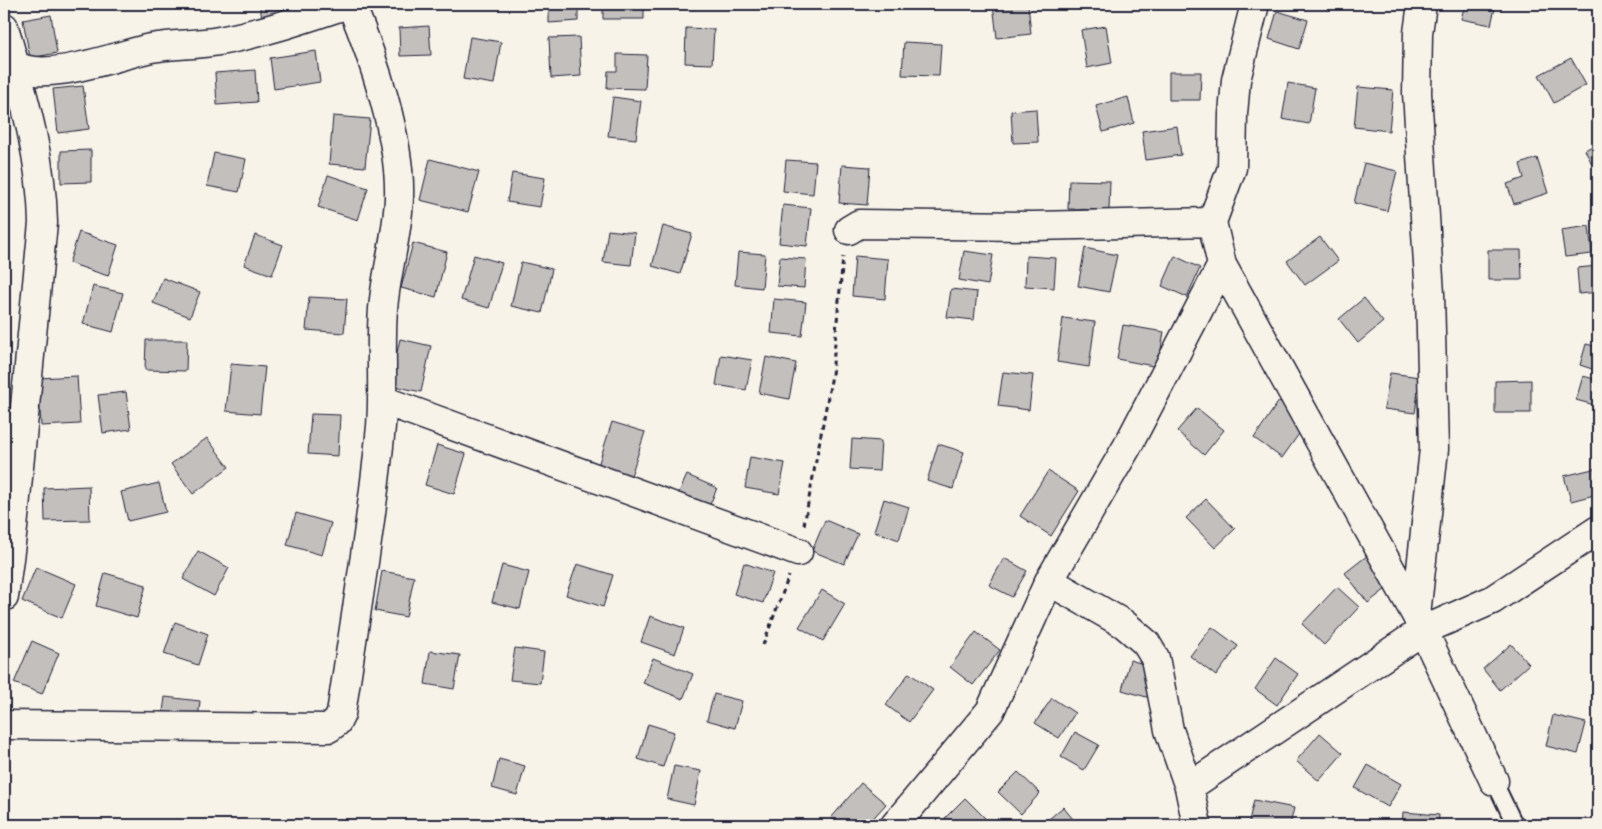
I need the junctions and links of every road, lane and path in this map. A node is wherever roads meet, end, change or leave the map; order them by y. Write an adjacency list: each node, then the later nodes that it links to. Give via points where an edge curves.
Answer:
1 (349, 4): 5 (street, via 242,36 154,48 65,69 31,72); 9 (street, via 378,76 397,162 397,228 383,310)
2 (1255, 4): 6 (street, via 1236,80 1232,168)
3 (1422, 4): 14 (street, via 1418,34 1418,93 1430,294 1434,449)
4 (4, 27): 5 (street)
5 (9, 66): 13 (street, via 38,165 43,223)
6 (1212, 222): 7 (street, via 1033,226 858,224); 8 (street)
7 (849, 230): 11 (path, via 845,240 832,375)
8 (1222, 265): 12 (street, via 1127,447); 14 (street)
9 (382, 400): 11 (street); 16 (street, via 360,589 337,722 329,728)
10 (1598, 530): 14 (street, via 1492,600)
11 (798, 552): 15 (path)
12 (1049, 581): 18 (street, via 1124,624 1146,643 1155,658 1169,730); 19 (street, via 990,711)
13 (4, 597)
14 (1419, 623): 17 (street); 18 (street)
15 (763, 645)
16 (4, 725)
17 (1494, 781): 21 (lane)
18 (1189, 787): 20 (street)
19 (895, 825)
20 (1197, 825)
21 (1515, 825)

